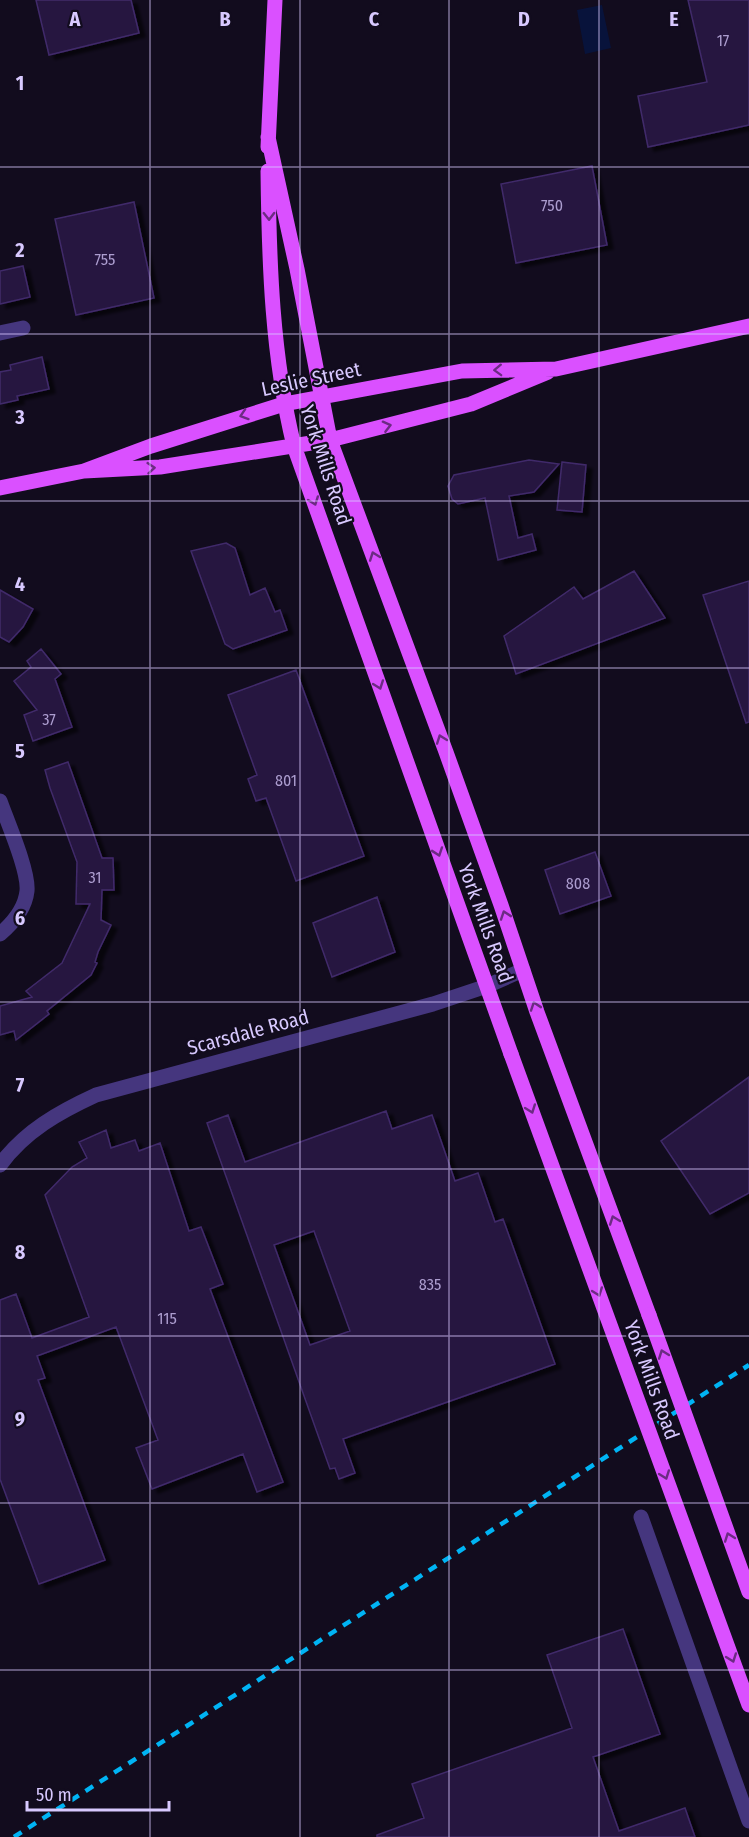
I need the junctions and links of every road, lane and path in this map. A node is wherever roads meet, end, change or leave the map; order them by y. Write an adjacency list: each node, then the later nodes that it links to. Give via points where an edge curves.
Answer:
1 (275, 0): 2 (main road, York Mills Road)
2 (267, 137): 7 (main road, York Mills Road); 8 (main road, York Mills Road, one-way to 8, via 269,268)
3 (749, 326): 6 (main road, Leslie Street)
4 (24, 328): 5 (street)
5 (0, 333)
6 (556, 369): 7 (main road, Leslie Street, one-way to 7, via 462,371); 9 (main road, Leslie Street, one-way to 6, via 471,404)
7 (321, 397): 8 (main road, Leslie Street); 9 (main road, York Mills Road)
8 (284, 404): 10 (main road, York Mills Road); 11 (main road, Leslie Street, one-way to 11)
9 (330, 440): 10 (main road, Leslie Street); 15 (main road, York Mills Road, one-way to 9)
10 (294, 446): 11 (main road, Leslie Street, one-way to 10, via 160,467); 16 (main road, York Mills Road, one-way to 16)
11 (84, 471): 12 (main road, Leslie Street)
12 (0, 488)
13 (0, 801): 14 (street, via 18,848 27,890 14,922)
14 (0, 934)
15 (523, 970): 16 (street, Scarsdale Road); 19 (main road, York Mills Road, one-way to 15, bridge)
16 (487, 986): 17 (street, Scarsdale Road, via 434,1004 98,1094 34,1129); 20 (main road, York Mills Road, one-way to 20, bridge)
17 (0, 1165)
18 (641, 1517): 21 (street)
19 (749, 1592)
20 (749, 1705)
21 (749, 1821)

